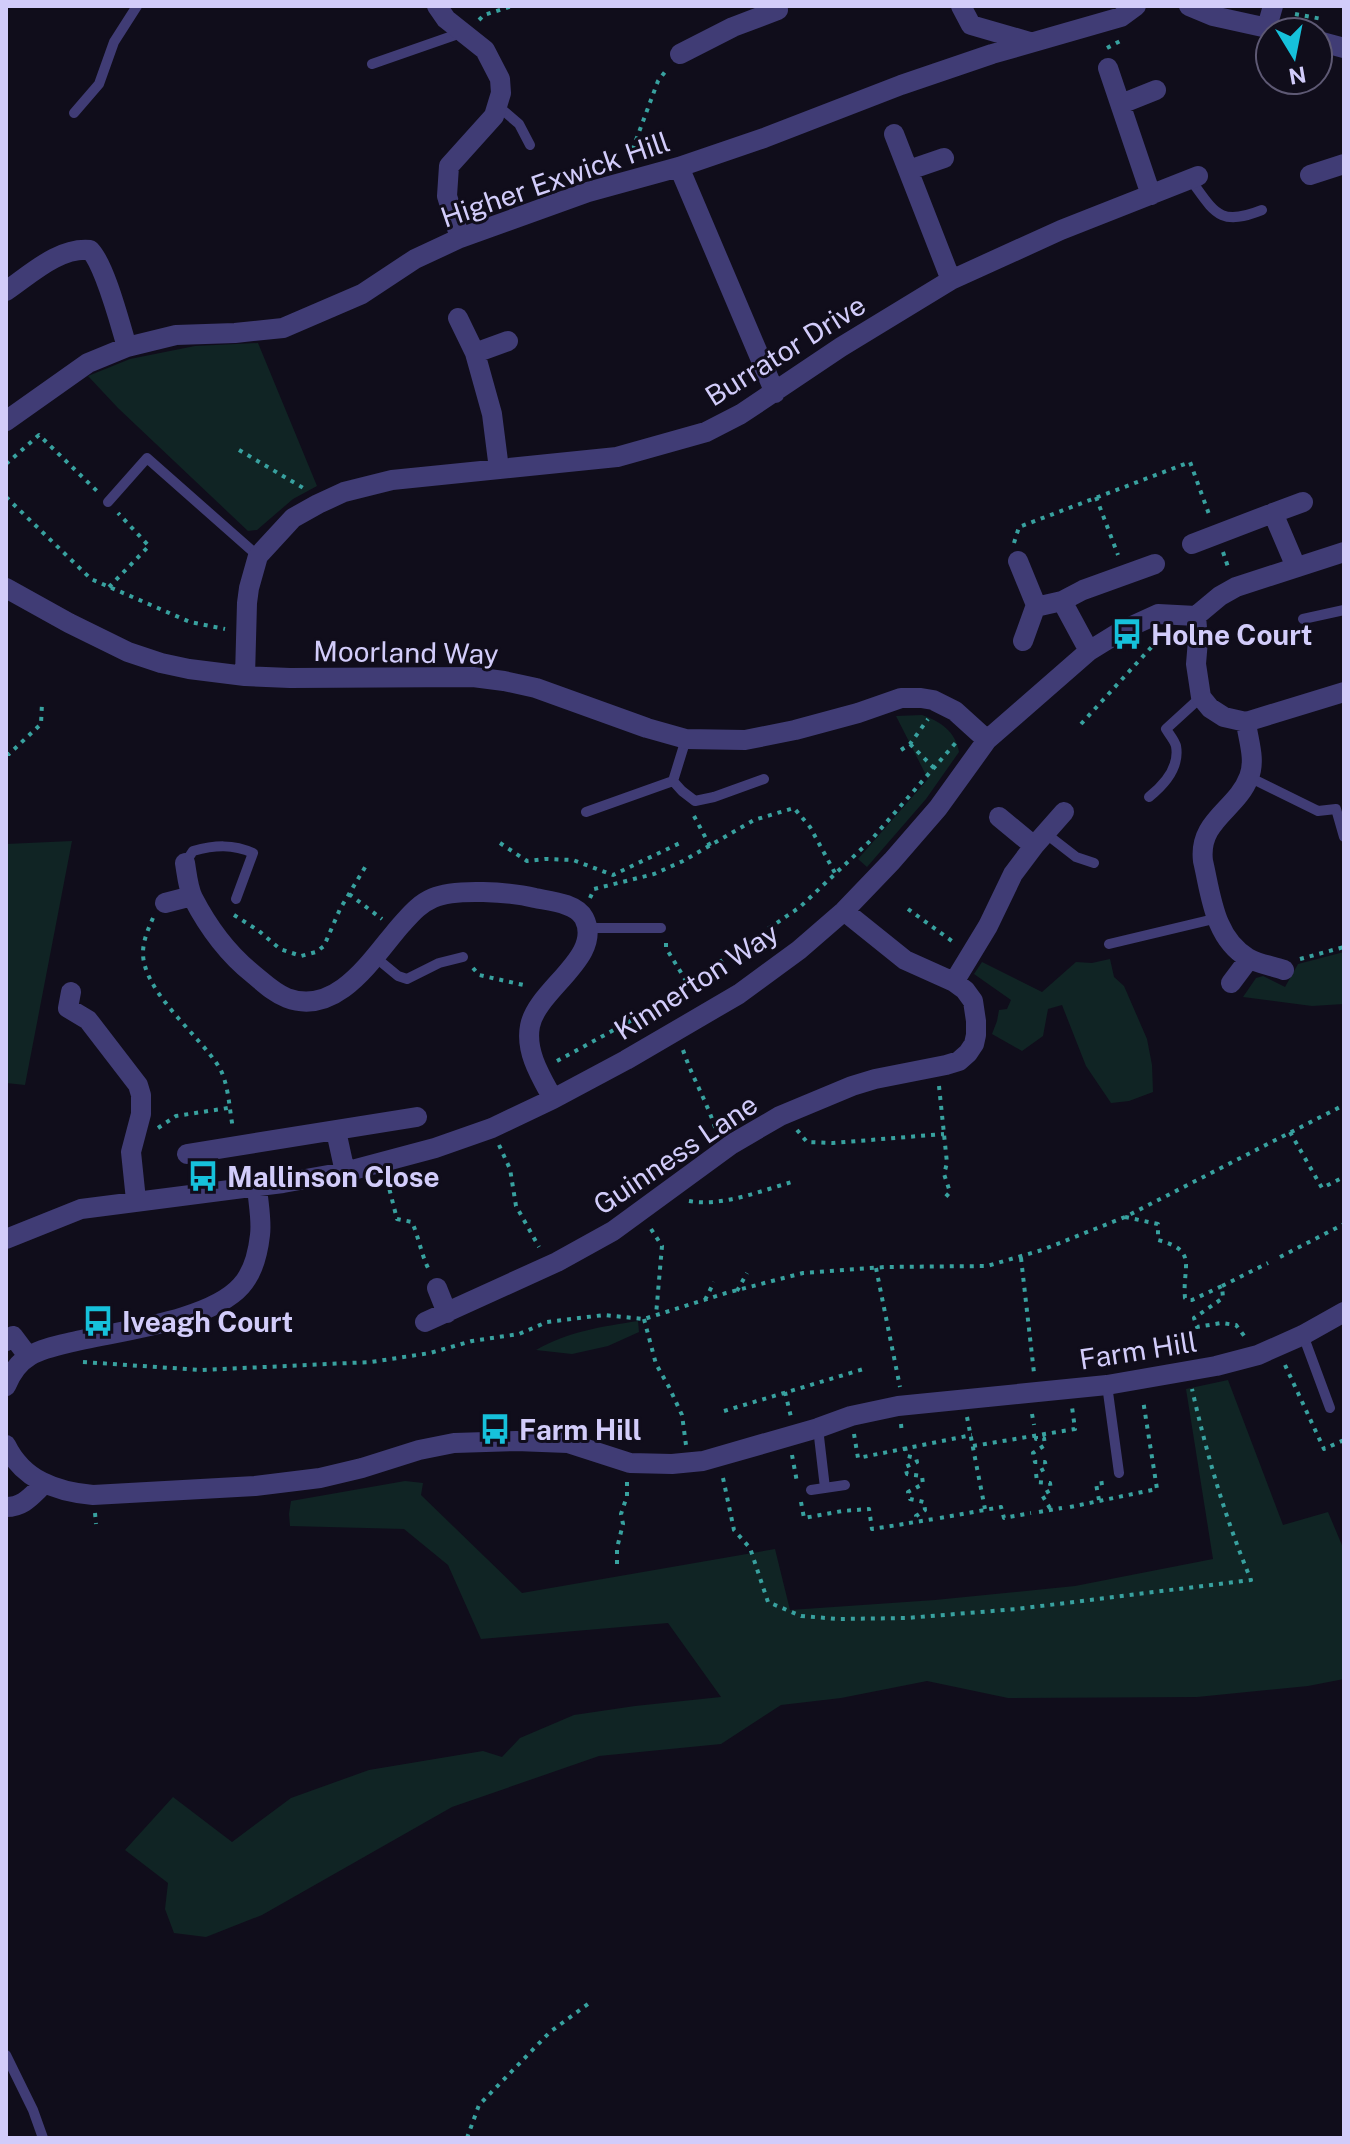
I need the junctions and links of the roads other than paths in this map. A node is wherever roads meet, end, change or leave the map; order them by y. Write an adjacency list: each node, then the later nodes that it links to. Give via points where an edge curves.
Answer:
1 (137, 6): 16 (lane, via 114,42 99,84)
2 (437, 6): 8 (street)
3 (961, 6): 9 (street, via 971,25)
4 (1136, 6): 9 (street, Higher Exwick Hill, via 1121,17)
5 (1189, 6): 7 (street, via 1213,16)
6 (780, 7): 10 (street)
7 (1254, 17)
8 (464, 35): 11 (lane); 15 (street, via 485,50 500,79)
9 (1034, 43): 21 (street, Higher Exwick Hill, via 901,85)
10 (680, 54)
11 (372, 64)
12 (1108, 68): 14 (street)
13 (1156, 90): 14 (street)
14 (1121, 104): 25 (street)
15 (498, 106): 18 (lane, via 519,124); 27 (street, via 485,129 449,166 447,196)
16 (74, 113)
17 (894, 134): 22 (street)
18 (530, 145)
19 (944, 158): 22 (street)
20 (1344, 164): 23 (street)
21 (679, 167): 27 (street, Higher Exwick Hill, via 588,192); 34 (street)
22 (909, 170): 28 (street)
23 (1310, 175)
24 (1194, 178): 25 (street, Burrator Drive); 26 (lane, via 1219,214 1241,219)
25 (1151, 195): 28 (street, Burrator Drive)
26 (1262, 210)
27 (460, 238): 32 (street, Higher Exwick Hill, via 415,259 362,294 283,328 176,335)
28 (951, 280): 34 (street, Burrator Drive)
29 (6, 291): 32 (street, via 66,251 90,250)
30 (458, 318): 33 (street)
31 (508, 341): 33 (street)
32 (127, 347): 35 (street, Higher Exwick Hill, via 88,363)
33 (475, 353): 36 (street, via 492,414)
34 (775, 393): 36 (street, Burrator Drive, via 706,432 666,445 617,457)
35 (6, 421)
36 (499, 469): 42 (street, Burrator Drive, via 392,480 344,492 293,518)
37 (108, 502): 42 (lane, via 147,458)
38 (1303, 502): 39 (street)
39 (1273, 513): 40 (street); 45 (street)
40 (1192, 544)
41 (1344, 552): 45 (street)
42 (258, 556): 54 (street, Burrator Drive, via 249,588)
43 (1018, 561): 48 (street)
44 (1155, 564): 47 (street)
45 (1296, 567): 50 (street, via 1236,587)
46 (7, 590): 54 (street, Moorland Way, via 128,652 161,663)
47 (1062, 601): 48 (street); 53 (street)
48 (1036, 605): 52 (street)
49 (1344, 610): 51 (lane)
50 (1196, 616): 53 (street, Kinnerton Way, via 1158,614); 56 (street)
51 (1303, 619)
52 (1023, 641)
53 (1089, 651): 59 (street, Kinnerton Way)
54 (245, 676): 58 (street, Moorland Way, via 504,681)
55 (1344, 692): 57 (street)
56 (1201, 697): 57 (street, via 1224,717); 63 (lane, via 1166,729 1176,745 1175,763 1167,783)
57 (1246, 722): 60 (street, via 1252,756)
58 (686, 739): 59 (street, Moorland Way, via 745,740 901,698 921,698 955,711); 62 (lane)
59 (987, 740): 74 (street, Kinnerton Way, via 938,808)
60 (1249, 777): 67 (lane, via 1318,811 1336,809); 75 (street, via 1205,836 1202,851)
61 (764, 779): 62 (lane, via 695,801)
62 (673, 781): 64 (lane)
63 (1149, 797)
64 (586, 812)
65 (1064, 812): 68 (street)
66 (999, 817): 68 (street)
67 (1344, 837)
68 (1039, 840): 70 (lane); 84 (street, via 1013,874)
69 (185, 863): 71 (street); 72 (lane, via 193,851 213,846 253,853)
70 (1094, 863)
71 (192, 896): 73 (street); 79 (street, via 233,956 288,999 303,1002 335,993)
72 (236, 899)
73 (165, 903)
74 (844, 911): 84 (street, via 905,960); 86 (street, Kinnerton Way, via 739,994)
75 (1218, 918): 78 (lane); 81 (street, via 1222,933)
76 (587, 928): 77 (lane); 79 (street, via 583,915 562,904 521,895 429,891); 86 (street, via 583,952 534,1013 530,1027 532,1053)
77 (661, 928)
78 (1109, 944)
79 (375, 957): 80 (lane, via 407,979)
80 (463, 957)
81 (1249, 959): 82 (street); 83 (street)
82 (1279, 968)
83 (1231, 983)
84 (960, 986): 96 (street, Guinness Lane, via 973,1001 976,1035 959,1061 852,1086 780,1116 722,1151 613,1231)
85 (63, 1006): 92 (street, via 88,1020 138,1085 141,1114 131,1152)
86 (553, 1099): 90 (street, Kinnerton Way, via 492,1128)
87 (417, 1117): 88 (street)
88 (336, 1131): 89 (street); 90 (street)
89 (187, 1154)
90 (345, 1172): 91 (street, Kinnerton Way)
91 (257, 1186): 92 (street, Kinnerton Way); 100 (street, via 261,1232 250,1273 240,1288 203,1312)
92 (136, 1200): 93 (street, Kinnerton Way, via 81,1209)
93 (6, 1239)
94 (437, 1288): 96 (street)
95 (1344, 1312): 98 (street, Farm Hill)
96 (447, 1313): 97 (street, Guinness Lane)
97 (425, 1322)
98 (1303, 1335): 101 (street, Farm Hill, via 1258,1355); 103 (lane)
99 (6, 1341): 100 (street, via 13,1336)
100 (28, 1356): 102 (street)
101 (1107, 1385): 104 (street, Farm Hill, via 903,1405); 106 (lane)
102 (6, 1386)
103 (1330, 1408)
104 (818, 1428): 107 (street, Farm Hill, via 691,1462 630,1463 568,1443 454,1443 339,1474 255,1486 93,1495); 109 (lane)
105 (6, 1445): 107 (street, Farm Hill, via 24,1470)
106 (1119, 1473)
107 (44, 1484): 111 (street, via 25,1502)
108 (845, 1485): 109 (lane)
109 (825, 1488): 110 (lane)
110 (811, 1490)
111 (6, 1507)
112 (6, 2055): 113 (lane)
113 (43, 2138)

